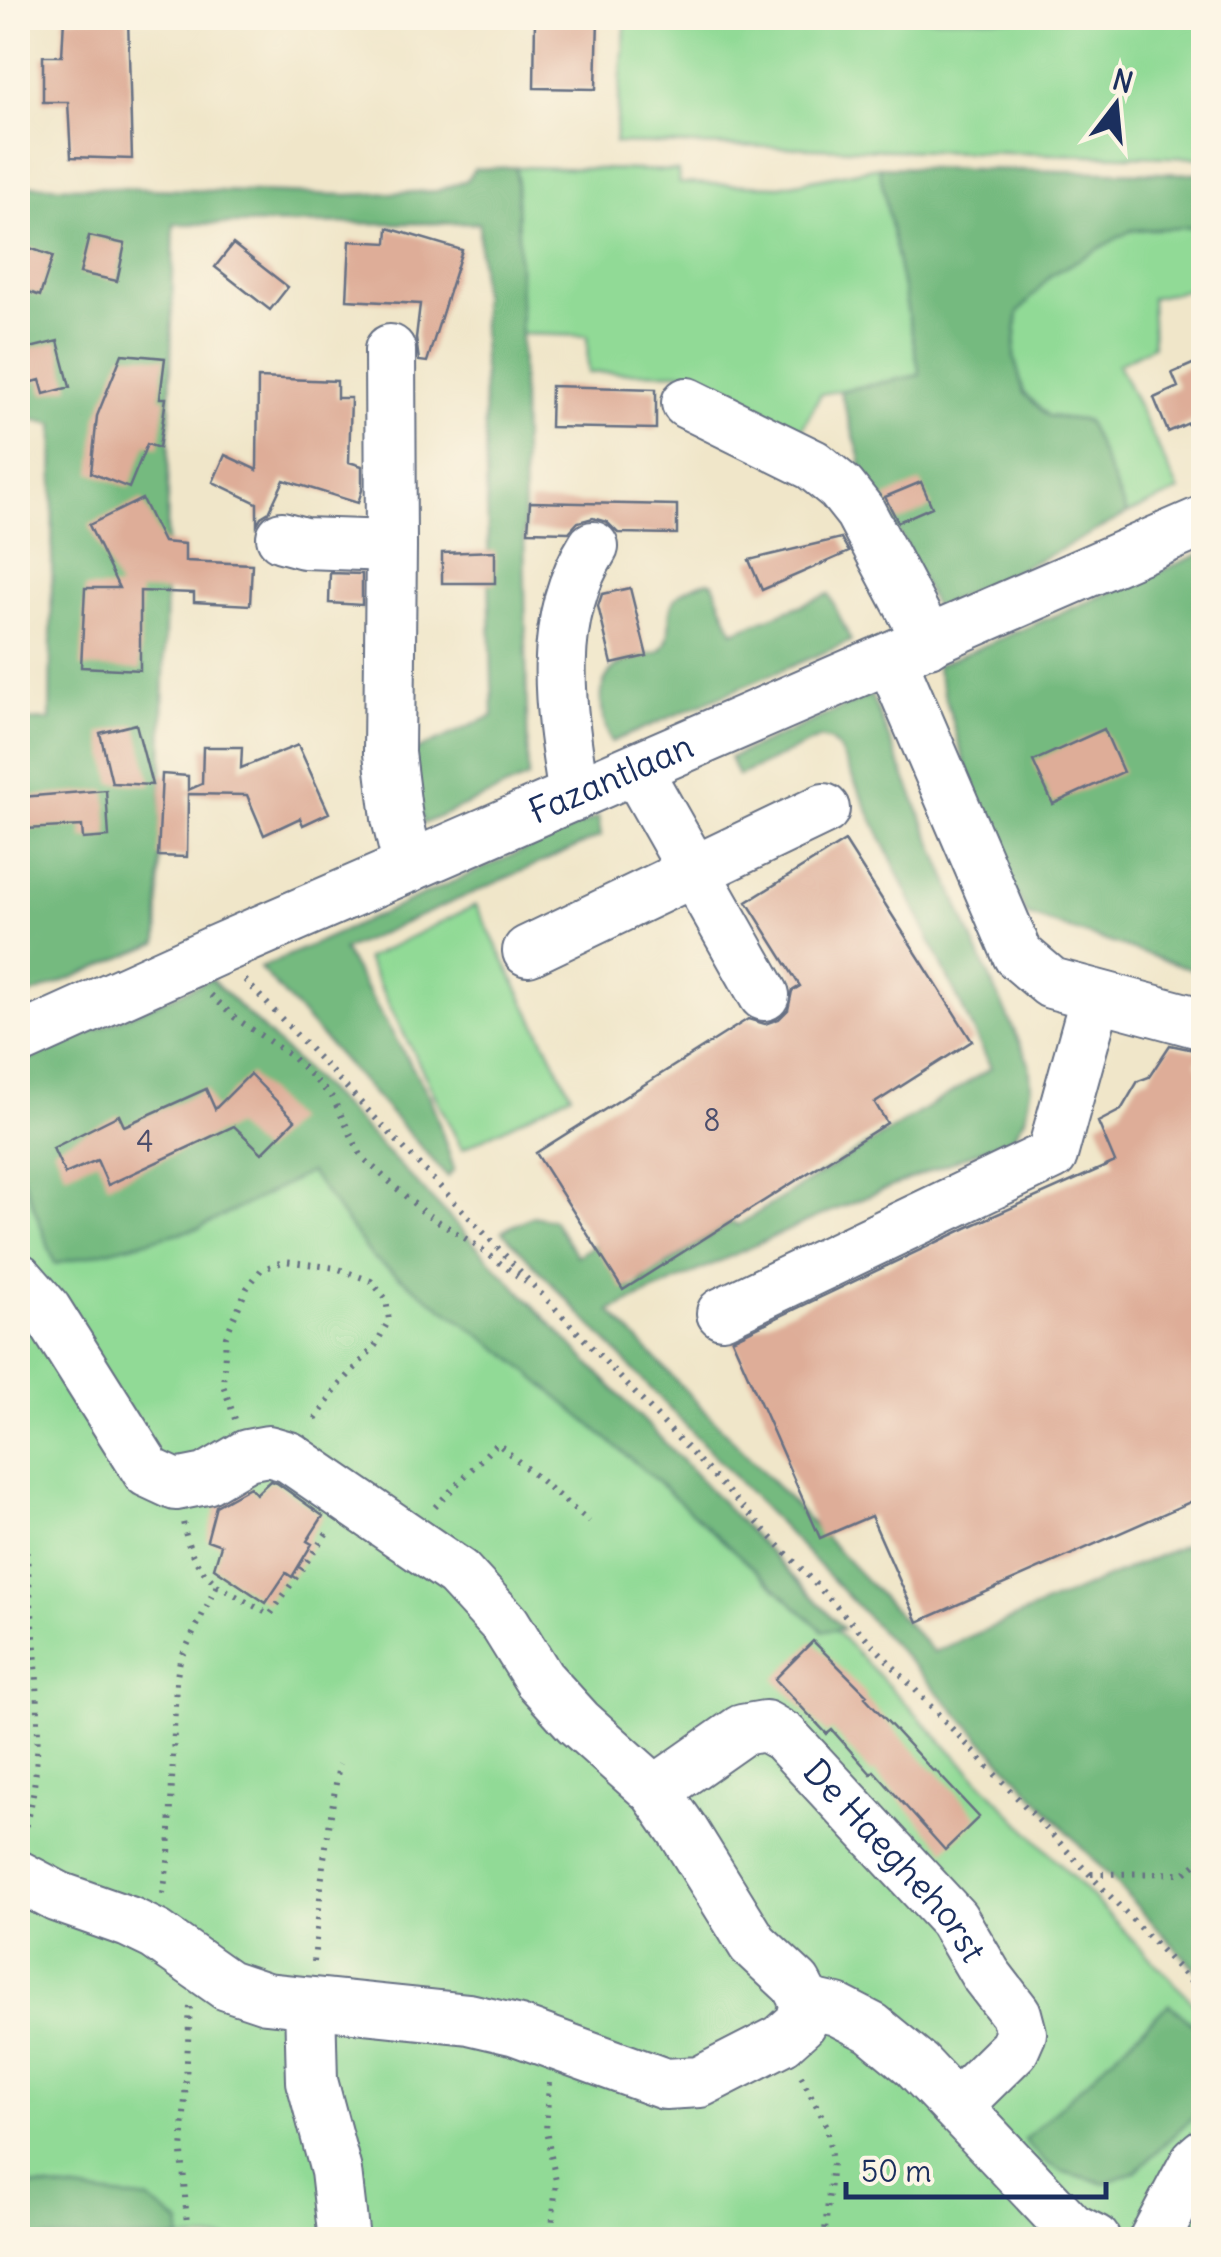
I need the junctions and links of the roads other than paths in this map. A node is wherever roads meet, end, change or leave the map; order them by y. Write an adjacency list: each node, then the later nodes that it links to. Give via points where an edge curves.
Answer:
1 (390, 350): 5 (street)
2 (688, 403): 7 (street, via 814,465 841,488 860,512)
3 (1204, 521): 7 (street, Fazantlaan)
4 (282, 537): 5 (street)
5 (391, 546): 11 (street, via 388,753)
6 (594, 548): 9 (street, via 580,568 562,633 561,699)
7 (910, 651): 8 (street, Fazantlaan); 15 (street, via 1018,954 1051,983)
8 (636, 769): 9 (street, Fazantlaan); 12 (street)
9 (574, 796): 11 (street, Fazantlaan)
10 (824, 809): 12 (street)
11 (410, 867): 17 (street, Fazantlaan)
12 (694, 871): 13 (street); 14 (street)
13 (528, 951)
14 (764, 995)
15 (1096, 996): 16 (street); 19 (street, via 1052,1156)
16 (1204, 1024)
17 (18, 1040)
18 (18, 1278): 20 (street, via 46,1310 148,1472 176,1486 268,1456 350,1498 458,1573 505,1624 539,1680)
19 (722, 1313)
20 (655, 1791): 23 (street, via 753,1944 796,1984); 24 (street, De Haeghehorst, via 742,1730 766,1726 784,1737 953,1919 1016,2014 1021,2032 1014,2049)
21 (18, 1876): 22 (street, via 156,1935 226,1985)
22 (310, 2003): 23 (street, via 469,2019 666,2084 700,2082); 26 (street, via 312,2081 336,2171)
23 (794, 2022): 24 (street, via 837,2010 872,2028)
24 (956, 2106): 27 (street, via 1072,2228)
25 (1204, 2154): 28 (street)
26 (344, 2240)
27 (1096, 2240)
28 (1154, 2240)

